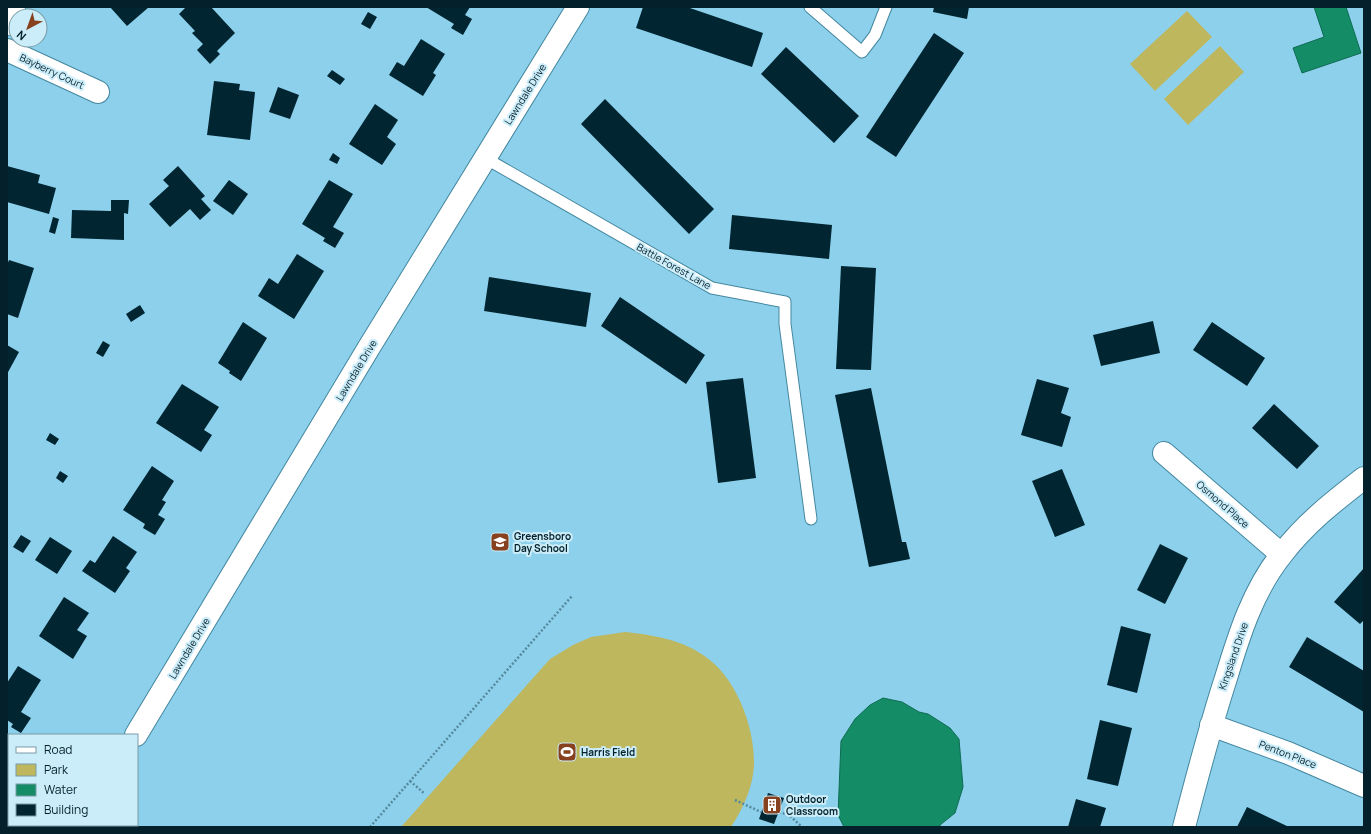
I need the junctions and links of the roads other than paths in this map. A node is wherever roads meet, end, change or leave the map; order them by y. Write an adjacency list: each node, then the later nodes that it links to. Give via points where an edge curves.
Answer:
1 (14, 7): 5 (street)
2 (578, 7): 8 (street, Lawndale Drive)
3 (810, 7): 4 (lane, via 862,52 875,35)
4 (886, 7)
5 (7, 24)
6 (7, 50): 7 (street, Bayberry Court)
7 (98, 92)
8 (486, 158): 11 (lane, Battle Forest Lane, via 712,288 785,302 785,324); 14 (street, Lawndale Drive)
9 (1164, 453): 12 (street, Osmond Place)
10 (1364, 478): 12 (street, Kingsland Drive, via 1315,516)
11 (810, 519)
12 (1281, 554): 13 (street, Kingsland Drive, via 1241,629)
13 (1211, 725): 15 (street, Penton Place, via 1288,753); 16 (street, Kingsland Drive)
14 (137, 734)
15 (1364, 786)
16 (1184, 827)

